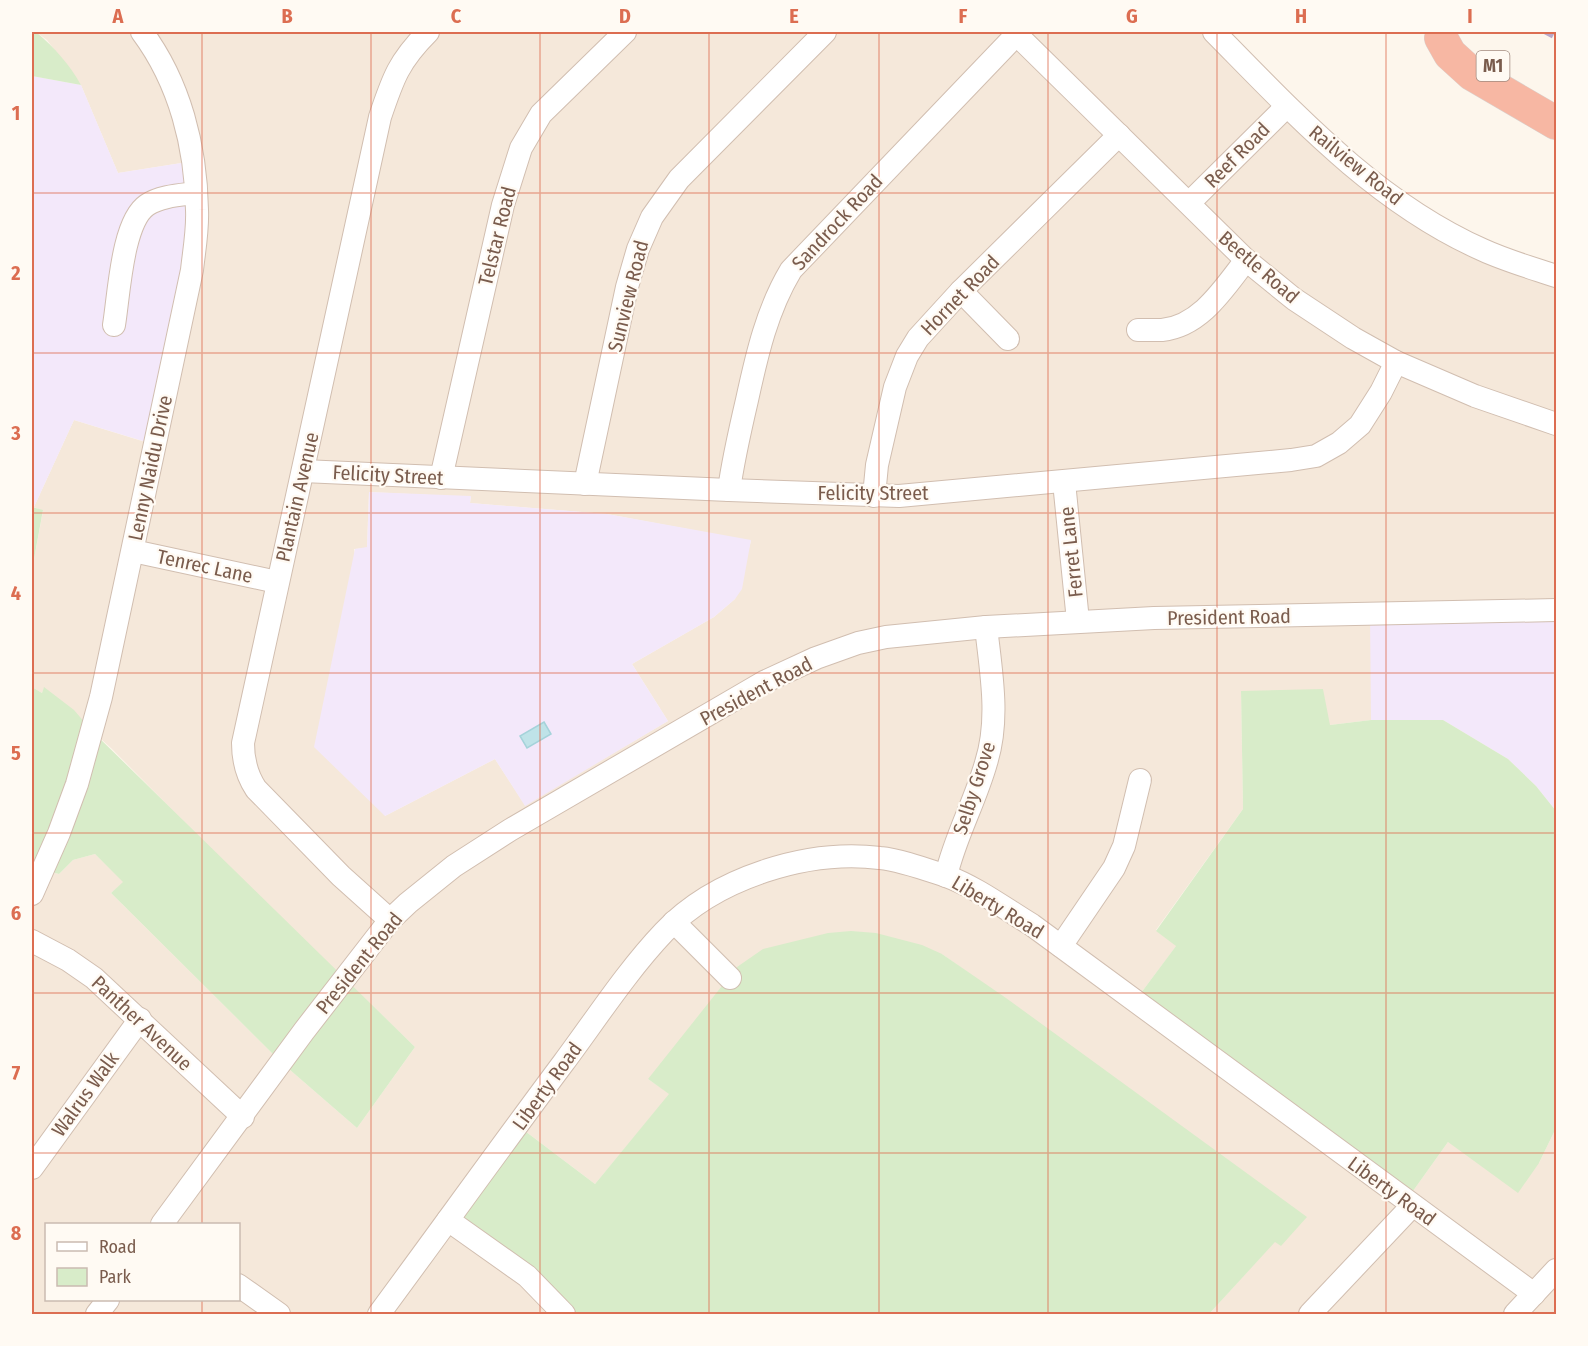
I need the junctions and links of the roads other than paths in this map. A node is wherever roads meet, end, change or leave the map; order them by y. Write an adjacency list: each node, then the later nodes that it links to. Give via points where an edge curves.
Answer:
1 (428, 32): 22 (street, Plantain Avenue, via 400,65 380,117)
2 (624, 32): 23 (street, Telstar Road, via 541,114 521,148 503,205)
3 (825, 32): 25 (street, Sunview Road, via 679,179 652,217 627,287)
4 (1214, 32): 9 (street, Railview Road)
5 (1016, 33): 11 (street, Beetle Road); 26 (street, Sandrock Road, via 792,270 772,306 759,348)
6 (148, 34): 12 (street, Lenny Naidu Drive, via 188,129)
7 (1435, 35): 8 (highway, M1); 10 (highway, via 1460,66)
8 (1557, 99)
9 (1286, 106): 13 (street, Reef Road); 15 (street, Railview Road, via 1398,202 1483,250)
10 (1557, 123)
11 (1119, 135): 13 (street, Beetle Road); 16 (street, Hornet Road)
12 (196, 193): 17 (street, via 153,201 135,216 127,239); 28 (street, Lenny Naidu Drive, via 192,270)
13 (1189, 202): 14 (street, Beetle Road)
14 (1246, 260): 18 (street, via 1199,315 1164,330); 20 (street, Beetle Road, via 1294,299)
15 (1557, 276)
16 (961, 291): 19 (street); 27 (street, Hornet Road, via 918,338 907,356 895,387)
17 (114, 325)
18 (1138, 330)
19 (1008, 339)
20 (1396, 362): 21 (street, Beetle Road, via 1475,396); 24 (street, Felicity Street, via 1360,425 1316,456)
21 (1557, 424)
22 (303, 471): 23 (street, Felicity Street); 29 (street, Plantain Avenue)
23 (441, 478): 25 (street, Felicity Street)
24 (1064, 482): 27 (street, Felicity Street); 31 (street, Ferret Lane)
25 (585, 484): 26 (street, Felicity Street)
26 (729, 490): 27 (street, Felicity Street)
27 (874, 496)
28 (133, 551): 29 (street, Tenrec Lane); 35 (street, Lenny Naidu Drive, via 86,753 59,833)
29 (278, 582): 36 (street, Plantain Avenue, via 243,743 249,779 341,876)
30 (1557, 610): 31 (street, President Road)
31 (1078, 621): 32 (street, President Road)
32 (986, 627): 34 (street, Selby Grove, via 994,704 992,732 987,762); 36 (street, President Road, via 858,643 764,682 510,830 454,866)
33 (1140, 780): 39 (street, via 1124,846 1114,868)
34 (946, 876): 37 (street, Liberty Road, via 880,858 799,861 731,885); 39 (street, Liberty Road, via 982,894)
35 (32, 894)
36 (390, 920): 42 (street, President Road)
37 (674, 922): 40 (street); 45 (street, Liberty Road, via 647,951)
38 (32, 941): 41 (street, Panther Avenue, via 84,970)
39 (1061, 946): 44 (street, Liberty Road)
40 (730, 978)
41 (140, 1019): 42 (street, Panther Avenue); 43 (street, Walrus Walk)
42 (243, 1117): 46 (street, President Road)
43 (32, 1168)
44 (1412, 1206): 49 (street, Liberty Road); 55 (street)
45 (448, 1220): 53 (street, Liberty Road); 54 (street, via 527,1276)
46 (163, 1223)
47 (1557, 1270): 49 (street)
48 (240, 1286): 52 (street)
49 (1534, 1294): 56 (street)
50 (107, 1301): 51 (street)
51 (97, 1314)
52 (279, 1314)
53 (379, 1314)
54 (564, 1314)
55 (1310, 1314)
56 (1515, 1314)

